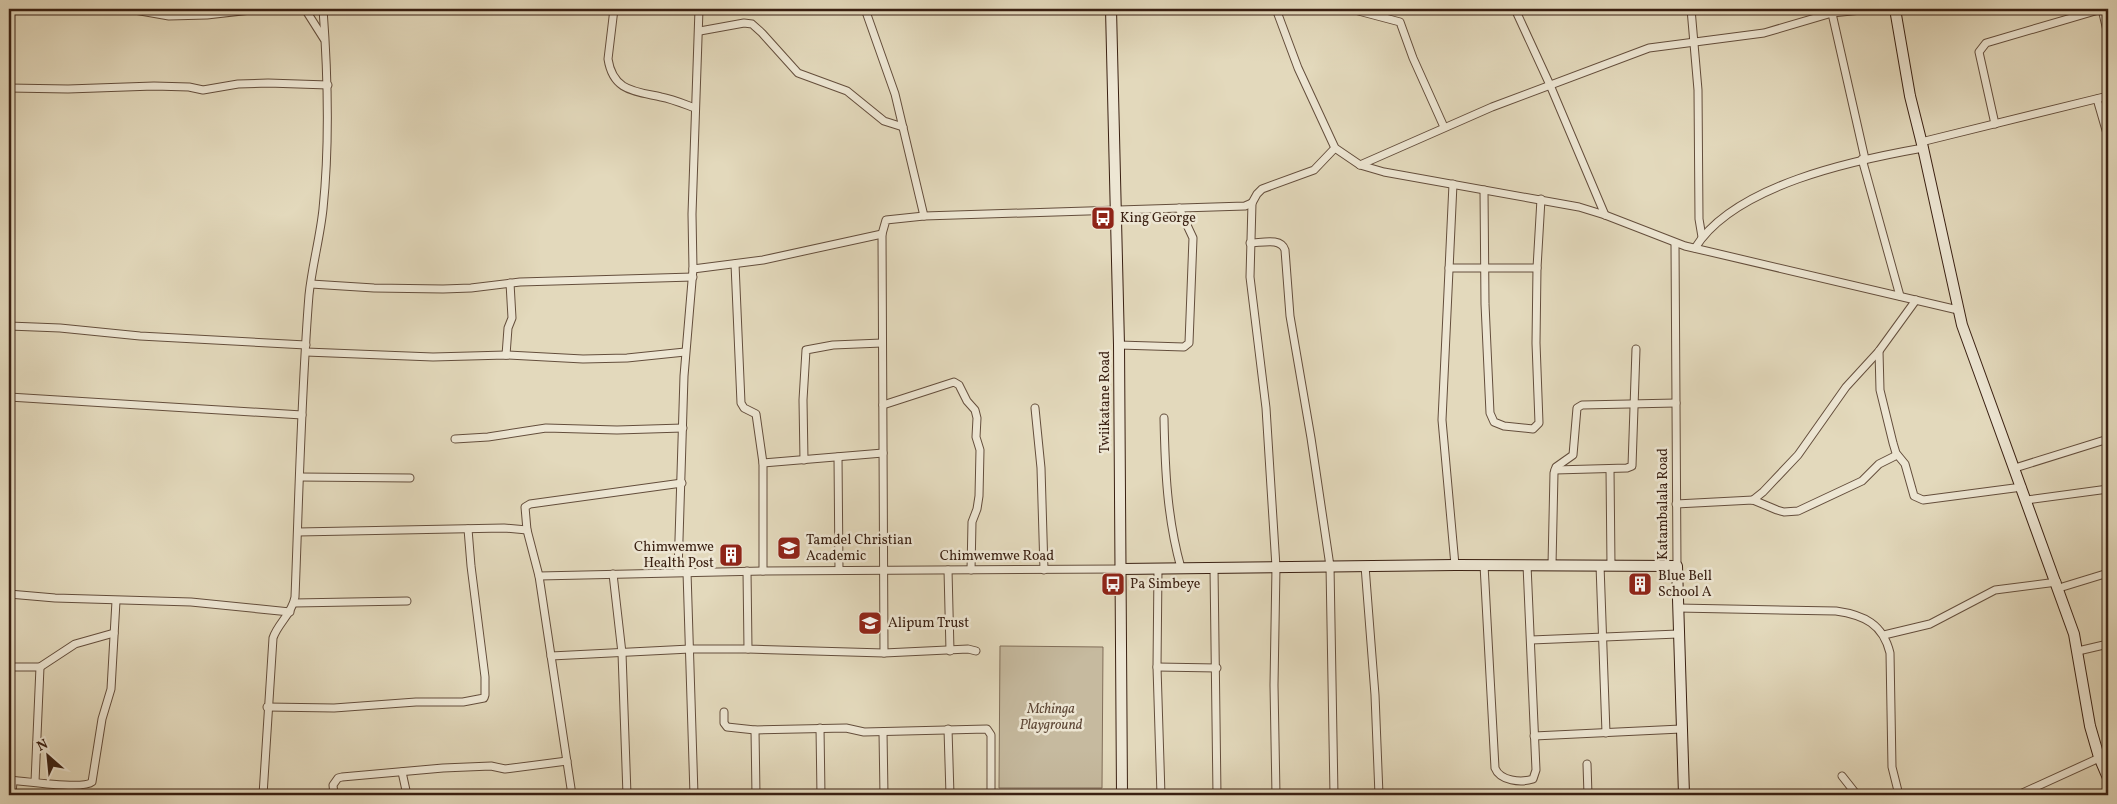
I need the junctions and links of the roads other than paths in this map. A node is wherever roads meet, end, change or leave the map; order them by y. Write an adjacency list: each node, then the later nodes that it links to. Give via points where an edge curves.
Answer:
1 (72, 9): 2 (street)
2 (103, 9)
3 (129, 9): 4 (street, via 168,16)
4 (259, 9)
5 (306, 9): 21 (street)
6 (323, 9): 21 (street)
7 (614, 9): 28 (street, via 608,59 616,80 627,90)
8 (699, 9): 19 (street)
9 (865, 9): 30 (street)
10 (1111, 9): 42 (street, Twiikatane Road)
11 (1276, 9): 34 (street, via 1298,68)
12 (1351, 9): 31 (street, via 1400,22)
13 (1515, 9): 23 (street)
14 (1691, 9): 22 (street)
15 (1871, 9): 18 (street)
16 (1895, 9): 33 (street)
17 (2102, 9): 20 (street); 29 (street, via 1986,43 1982,47 1980,52)
18 (1832, 11): 22 (street, via 1764,33); 35 (street)
19 (700, 31): 28 (street); 30 (street, via 752,24 798,73 848,91 884,122)
20 (2108, 36)
21 (325, 41): 24 (street)
22 (1695, 41): 23 (street, via 1649,48); 46 (street)
23 (1550, 85): 31 (street); 43 (street)
24 (328, 86): 25 (street, via 268,83 203,90 154,86 68,90); 57 (street, via 323,212)
25 (9, 88)
26 (2108, 96): 27 (street)
27 (2097, 99): 29 (street); 32 (street)
28 (695, 108): 54 (street)
29 (1995, 124): 33 (street)
30 (903, 127): 44 (street)
31 (1444, 127): 36 (street)
32 (2108, 137)
33 (1922, 145): 35 (street); 60 (street)
34 (1335, 148): 36 (street); 40 (street, via 1314,170 1262,189)
35 (1864, 159): 46 (street, via 1758,196 1716,223); 58 (street)
36 (1360, 165): 37 (street)
37 (1453, 184): 38 (street); 51 (street)
38 (1484, 190): 39 (street); 52 (street)
39 (1541, 199): 43 (street); 53 (street)
40 (1252, 203): 41 (street, via 1245,206); 47 (street)
41 (1179, 208): 42 (street); 63 (street, via 1193,238 1189,343 1184,347)
42 (1116, 210): 44 (street); 63 (street, Twiikatane Road)
43 (1605, 215): 48 (street)
44 (924, 216): 45 (street, via 887,219)
45 (882, 234): 50 (street); 62 (street)
46 (1702, 237): 49 (street)
47 (1250, 243): 103 (street, via 1278,242 1285,250 1290,316); 106 (street, via 1251,295 1266,408)
48 (1675, 243): 49 (street); 70 (street, Katambalala Road)
49 (1695, 248): 58 (street)
50 (735, 264): 54 (street); 83 (street, via 742,403 744,408 756,414)
51 (1449, 268): 52 (street); 98 (street, via 1442,420)
52 (1485, 268): 53 (street); 53 (street, via 1491,418 1504,426 1533,429 1538,426 1539,419)
53 (1537, 268)
54 (693, 269): 55 (street)
55 (693, 277): 56 (street); 67 (street)
56 (510, 283): 57 (street, via 444,289); 68 (street, via 512,318)
57 (311, 284): 64 (street)
58 (1900, 296): 59 (street)
59 (1916, 300): 60 (street); 66 (street)
60 (1958, 310): 84 (street, via 1982,384)
61 (9, 326): 64 (street)
62 (882, 342): 72 (street); 82 (street, via 806,350 802,400)
63 (1119, 345): 109 (street, Twiikatane Road)
64 (306, 348): 68 (street, via 433,357); 74 (street)
65 (1636, 349): 71 (street)
66 (1879, 351): 80 (street, via 1880,390); 92 (street, via 1846,387 1798,455)
67 (685, 352): 68 (street, via 599,359); 76 (street)
68 (506, 355)
69 (9, 397): 74 (street)
70 (1676, 403): 71 (street); 94 (street, Katambalala Road)
71 (1635, 404): 85 (street, via 1632,466); 86 (street, via 1579,406 1575,410 1573,454)
72 (883, 405): 79 (street); 114 (street, via 954,382 960,385 975,410 980,450 978,509 972,522)
73 (1035, 408): 115 (street, via 1041,468)
74 (302, 415): 87 (street)
75 (1164, 418): 107 (street, via 1165,484 1171,532)
76 (683, 428): 77 (street, via 546,428); 89 (street)
77 (455, 439)
78 (2108, 439): 84 (street)
79 (883, 454): 81 (street); 112 (street)
80 (1897, 456): 90 (street, via 1903,460 1912,492 1918,499); 92 (street, via 1879,464 1862,481 1798,510 1784,512)
81 (838, 457): 82 (street); 111 (street)
82 (804, 460): 83 (street)
83 (762, 463): 117 (street)
84 (2015, 468): 90 (street)
85 (1610, 469): 86 (street); 102 (street)
86 (1554, 470): 101 (street)
87 (300, 477): 88 (street); 97 (street)
88 (410, 478)
89 (682, 483): 96 (street, via 528,505 525,511); 118 (street)
90 (2022, 487): 93 (street)
91 (2108, 489): 93 (street)
92 (1753, 500): 94 (street)
93 (2027, 500): 123 (street)
94 (1676, 504): 105 (street, Katambalala Road)
95 (468, 529): 96 (street); 97 (street); 148 (street, via 485,677 484,698 463,702 334,708)
96 (527, 530): 122 (street)
97 (298, 532): 127 (street)
98 (1455, 565): 99 (street, Chimwemwe Road); 104 (street, Chimwemwe Road)
99 (1484, 565): 100 (street, Chimwemwe Road); 156 (street, via 1494,763 1500,776 1533,778 1536,770)
100 (1527, 565): 101 (street, Chimwemwe Road); 134 (street)
101 (1552, 565): 102 (street, Chimwemwe Road)
102 (1606, 565): 105 (street, Chimwemwe Road); 133 (street)
103 (1330, 566): 104 (street, Chimwemwe Road); 106 (street, Chimwemwe Road); 181 (street)
104 (1365, 566): 182 (street)
105 (1676, 566): 128 (street, Katambalala Road)
106 (1276, 567): 108 (street, Chimwemwe Road); 180 (street)
107 (1181, 568): 108 (street, Chimwemwe Road); 110 (street, Chimwemwe Road)
108 (1214, 568): 147 (street)
109 (1120, 569): 110 (street, Chimwemwe Road); 115 (street, Chimwemwe Road); 177 (street, Twiikatane Road)
110 (1158, 569): 146 (street)
111 (839, 570): 112 (street, Chimwemwe Road); 117 (street, Chimwemwe Road)
112 (884, 570): 113 (street, Chimwemwe Road); 142 (street)
113 (948, 570): 114 (street, Chimwemwe Road); 138 (street)
114 (972, 570): 115 (street, Chimwemwe Road)
115 (1044, 570)
116 (747, 571): 117 (street, Chimwemwe Road); 119 (street, Chimwemwe Road); 137 (street)
117 (763, 571)
118 (678, 572): 119 (street, Chimwemwe Road); 121 (street, Chimwemwe Road)
119 (687, 572): 136 (street)
120 (2108, 573): 123 (street)
121 (613, 574): 122 (street, Chimwemwe Road); 141 (street)
122 (539, 576): 143 (street)
123 (2058, 585): 132 (street, via 1995,590 1936,622); 139 (street)
124 (9, 594): 125 (street)
125 (116, 601): 129 (street, via 191,602); 130 (street)
126 (407, 601): 127 (street)
127 (294, 603): 129 (street)
128 (1678, 608): 131 (street, Katambalala Road); 132 (street, via 1836,610 1859,616)
129 (290, 612): 148 (street, via 273,638)
130 (114, 633): 145 (street, via 75,644); 164 (street, via 111,689 102,719 94,780 86,785)
131 (1678, 634): 133 (street); 152 (street, Katambalala Road)
132 (1884, 635): 186 (street, via 1890,653 1892,767)
133 (1603, 637): 134 (street); 155 (street)
134 (1530, 640): 156 (street)
135 (2108, 644): 139 (street)
136 (690, 649): 137 (street); 141 (street); 171 (street)
137 (748, 649): 142 (street)
138 (950, 651): 140 (street, via 968,649); 142 (street)
139 (2078, 651): 157 (street, via 2084,699)
140 (976, 652)
141 (622, 653): 143 (street); 170 (street)
142 (884, 654)
143 (551, 656): 158 (street)
144 (9, 667): 145 (street)
145 (40, 667): 164 (street)
146 (1158, 667): 147 (street); 178 (street)
147 (1217, 668): 179 (street)
148 (267, 707): 166 (street)
149 (724, 712): 153 (street, via 727,727)
150 (820, 728): 153 (street); 154 (street); 173 (street)
151 (948, 729): 154 (street); 175 (street); 176 (street, via 989,730)
152 (1681, 729): 155 (street); 184 (street, Katambalala Road)
153 (755, 730): 172 (street)
154 (884, 732): 174 (street)
155 (1606, 733): 156 (street)
156 (1534, 736)
157 (2104, 756): 162 (street); 187 (street)
158 (567, 761): 160 (street, via 505,769 491,766); 169 (street)
159 (1587, 764): 183 (street)
160 (402, 772): 167 (street, via 338,778 333,785); 168 (street)
161 (1842, 776): 185 (street)
162 (2108, 778)
163 (11, 780): 164 (street); 165 (street)
164 (34, 782)
165 (12, 795)
166 (263, 795)
167 (334, 795)
168 (407, 795)
169 (572, 795)
170 (627, 795)
171 (694, 795)
172 (756, 795)
173 (821, 795)
174 (884, 795)
175 (950, 795)
176 (991, 795)
177 (1122, 795)
178 (1161, 795)
179 (1217, 795)
180 (1276, 795)
181 (1334, 795)
182 (1379, 795)
183 (1588, 795)
184 (1684, 795)
185 (1856, 795)
186 (1899, 795)
187 (2018, 795)

